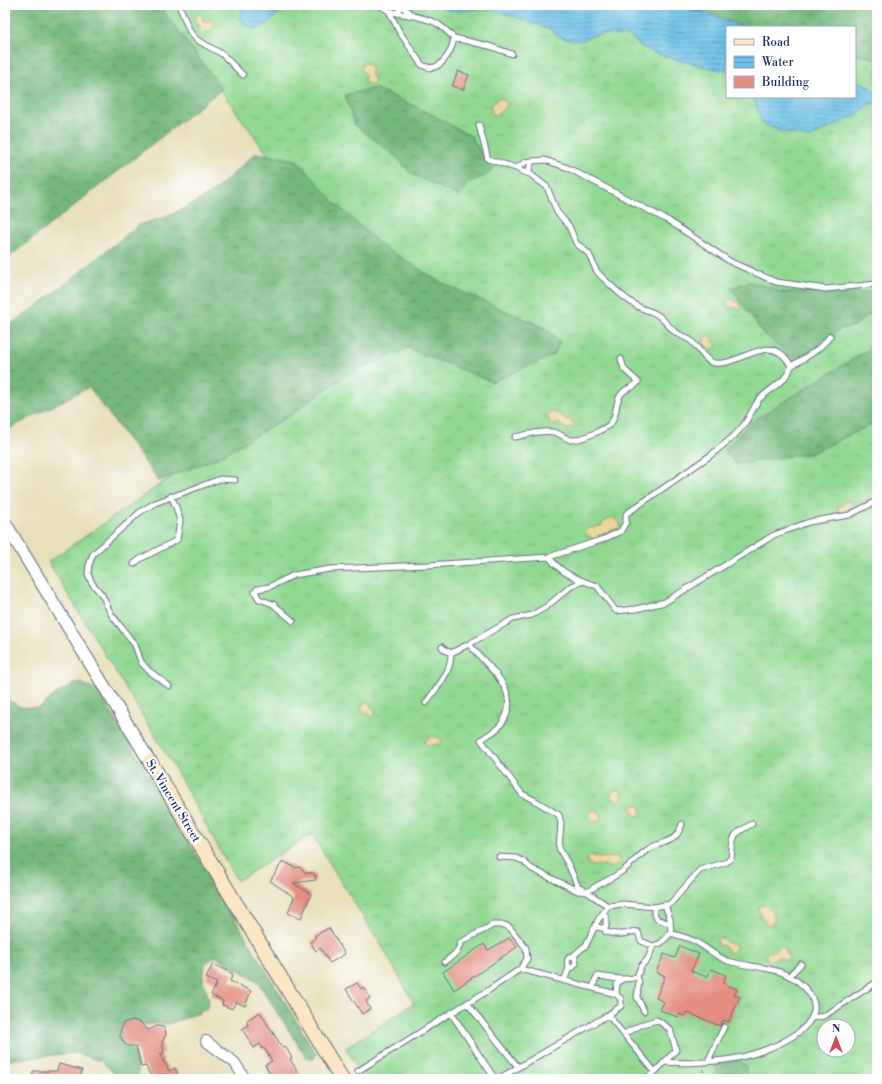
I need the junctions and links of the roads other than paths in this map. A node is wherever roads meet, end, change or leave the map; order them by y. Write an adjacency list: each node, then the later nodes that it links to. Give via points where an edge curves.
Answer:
1 (179, 5): 6 (lane, via 190,32 197,40 222,54)
2 (379, 5): 3 (lane)
3 (389, 11): 4 (lane, via 436,23); 4 (lane, via 399,31 425,67 434,67 443,61 449,54)
4 (454, 38): 5 (lane)
5 (512, 54)
6 (243, 75)
7 (479, 125): 9 (lane, via 488,159)
8 (532, 161): 9 (lane); 10 (lane); 11 (lane, via 545,160 568,168 669,221 731,262 776,282 826,289)
9 (516, 168): 10 (lane)
10 (530, 174): 14 (lane, via 547,187 557,212 569,226 576,243 589,254 599,274 639,307 657,314 676,332 690,340 712,362 725,362 768,348 783,355)
11 (877, 284)
12 (830, 336): 14 (lane, via 807,357)
13 (621, 360): 15 (lane, via 624,369 638,382 635,387 623,392 611,423 603,429 571,440 552,431)
14 (791, 366): 20 (lane, via 783,380 759,399 744,425 734,436 626,514 626,522 621,531)
15 (515, 437)
16 (235, 480): 17 (lane, via 220,479)
17 (171, 496): 21 (lane, via 180,521 177,540); 27 (lane, via 140,512 93,554 88,564 88,574 92,583 102,595 111,614 135,645 141,662)
18 (877, 501): 22 (lane, via 849,515 809,522 774,535 665,602 616,611 597,586)
19 (5, 523): 29 (street, St. Vincent Street)
20 (549, 557): 22 (lane, via 557,567); 23 (lane, via 428,566 330,569 294,575 269,587 257,589 255,592 259,599 273,604)
21 (134, 564)
22 (583, 581): 24 (lane, via 570,587 532,615 513,619)
23 (294, 621)
24 (469, 644): 26 (lane); 33 (lane, via 503,683 509,706 498,728 481,740 522,794 558,815 561,823 559,848 578,887)
25 (442, 647): 26 (lane)
26 (451, 653): 28 (lane, via 449,670)
27 (169, 686)
28 (426, 703)
29 (150, 762): 69 (main road, St. Vincent Street)
30 (682, 824): 33 (lane, via 672,840 647,850 623,871)
31 (752, 824): 34 (lane, via 736,833 731,858 727,862 700,870 670,904)
32 (499, 857): 33 (lane, via 516,858 532,869 578,891)
33 (587, 892): 35 (lane)
34 (665, 905): 36 (lane); 38 (lane)
35 (608, 906): 36 (lane, via 624,904); 37 (lane)
36 (654, 907): 38 (lane, via 656,919)
37 (604, 914): 39 (lane); 40 (lane)
38 (670, 924): 41 (lane)
39 (595, 927): 40 (lane); 43 (lane, via 586,945)
40 (604, 928): 42 (lane, via 606,932 620,934 638,932 641,940)
41 (671, 933): 42 (lane, via 661,943); 49 (lane, via 693,940 727,961 773,969)
42 (653, 946): 48 (lane)
43 (573, 956): 46 (lane, via 567,960); 46 (lane, via 576,964)
44 (445, 962): 47 (lane, via 457,952 461,942 493,925 505,925 526,948 527,959)
45 (801, 964): 49 (lane)
46 (569, 968): 51 (lane)
47 (520, 969): 51 (lane); 55 (lane)
48 (637, 976): 50 (lane); 56 (lane, via 637,997)
49 (789, 976): 59 (lane, via 797,980 810,995 814,1003)
50 (622, 979): 53 (lane, via 598,976); 54 (lane, via 617,984)
51 (564, 981): 53 (lane)
52 (877, 982): 59 (lane, via 824,1016)
53 (593, 988): 54 (lane)
54 (616, 994): 58 (lane, via 621,999 621,1006)
55 (467, 1003): 57 (lane); 65 (lane)
56 (644, 1011)
57 (451, 1013): 66 (lane); 70 (lane)
58 (608, 1015): 61 (lane); 65 (lane)
59 (812, 1018): 63 (lane, via 808,1025 771,1048 737,1058)
60 (724, 1027): 63 (lane)
61 (624, 1034): 64 (lane, via 642,1024 657,1020 670,1029 676,1050); 67 (lane)
62 (206, 1042): 68 (street, via 235,1063)
63 (708, 1061): 64 (lane)
64 (664, 1062): 67 (lane)
65 (518, 1067): 71 (lane)
66 (358, 1071)
67 (655, 1072): 72 (lane)
68 (245, 1079)
69 (341, 1079)
70 (495, 1079)
71 (498, 1079)
72 (645, 1079)

